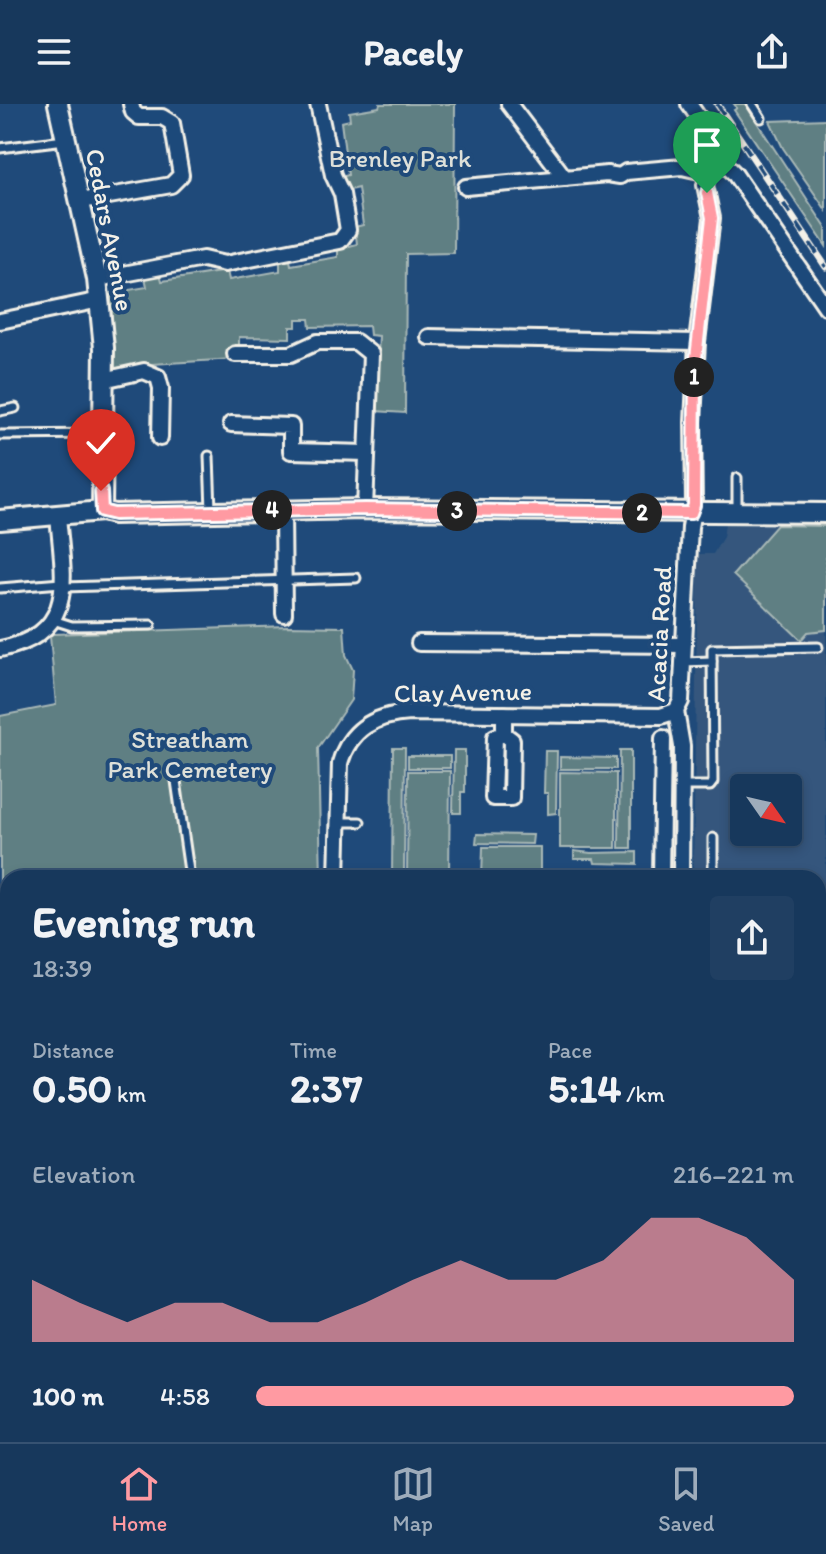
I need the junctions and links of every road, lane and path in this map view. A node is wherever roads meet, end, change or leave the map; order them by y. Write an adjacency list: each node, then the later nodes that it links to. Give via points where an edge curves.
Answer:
1 (58, 104): 8 (street, Cedars Avenue)
2 (131, 104): 14 (street, via 139,117 162,117 172,123 181,175 171,185)
3 (318, 104): 15 (street, via 348,230 340,241 225,264 203,259)
4 (509, 104): 12 (street)
5 (689, 104): 10 (street, via 715,141)
6 (752, 104): 7 (lane)
7 (761, 118)
8 (67, 139): 9 (lane); 14 (street, Cedars Avenue)
9 (0, 148)
10 (722, 162): 11 (street); 17 (street)
11 (708, 173): 12 (street, via 682,167); 20 (street, Acacia Road, via 711,225)
12 (565, 178): 13 (street)
13 (466, 187)
14 (81, 201): 15 (street, Cedars Avenue)
15 (97, 279): 16 (street, Cedars Avenue)
16 (100, 300): 18 (street); 22 (street, Cedars Avenue)
17 (826, 307)
18 (0, 321)
19 (429, 337): 20 (street)
20 (697, 342): 37 (street, Acacia Road)
21 (235, 354): 29 (street, via 291,354 317,342 361,344 371,354)
22 (103, 380): 26 (street, Cedars Avenue); 28 (street, via 144,371 158,377)
23 (15, 408): 24 (lane)
24 (0, 411)
25 (231, 424): 29 (street, via 291,426 291,451)
26 (103, 434): 27 (lane); 34 (street, Cedars Avenue)
27 (0, 435)
28 (160, 438)
29 (367, 453): 32 (street)
30 (209, 456): 35 (lane)
31 (737, 478): 36 (lane)
32 (365, 509): 33 (street); 37 (street)
33 (283, 510): 35 (street); 42 (street)
34 (102, 511): 35 (street); 39 (street)
35 (211, 512)
36 (737, 512): 37 (street); 38 (street)
37 (691, 513): 49 (street, Acacia Road)
38 (826, 513)
39 (58, 516): 40 (street); 43 (street)
40 (0, 520)
41 (356, 578): 42 (lane)
42 (284, 580): 43 (lane); 45 (street)
43 (64, 585): 44 (lane); 46 (street)
44 (0, 588)
45 (284, 614)
46 (53, 620): 47 (lane, via 72,626); 51 (street, via 37,636)
47 (151, 625)
48 (419, 643): 49 (street)
49 (683, 645): 53 (street, Acacia Road)
50 (818, 647): 52 (lane, via 712,649)
51 (0, 649)
52 (712, 661): 53 (lane); 59 (lane, via 713,782)
53 (683, 662): 54 (street, Acacia Road)
54 (676, 711): 55 (street, Clay Avenue, via 661,716); 59 (street, Acacia Road)
55 (504, 714): 56 (street); 60 (street, Clay Avenue, via 398,714 366,724 349,742 340,763)
56 (504, 734)
57 (663, 738): 65 (street, Acacia Road)
58 (174, 767): 63 (lane)
59 (681, 786): 66 (street, Acacia Road)
60 (338, 822): 61 (lane); 64 (street, Clay Avenue)
61 (360, 822)
62 (713, 838): 67 (lane)
63 (189, 870)
64 (337, 870)
65 (661, 870)
66 (681, 870)
67 (712, 870)

